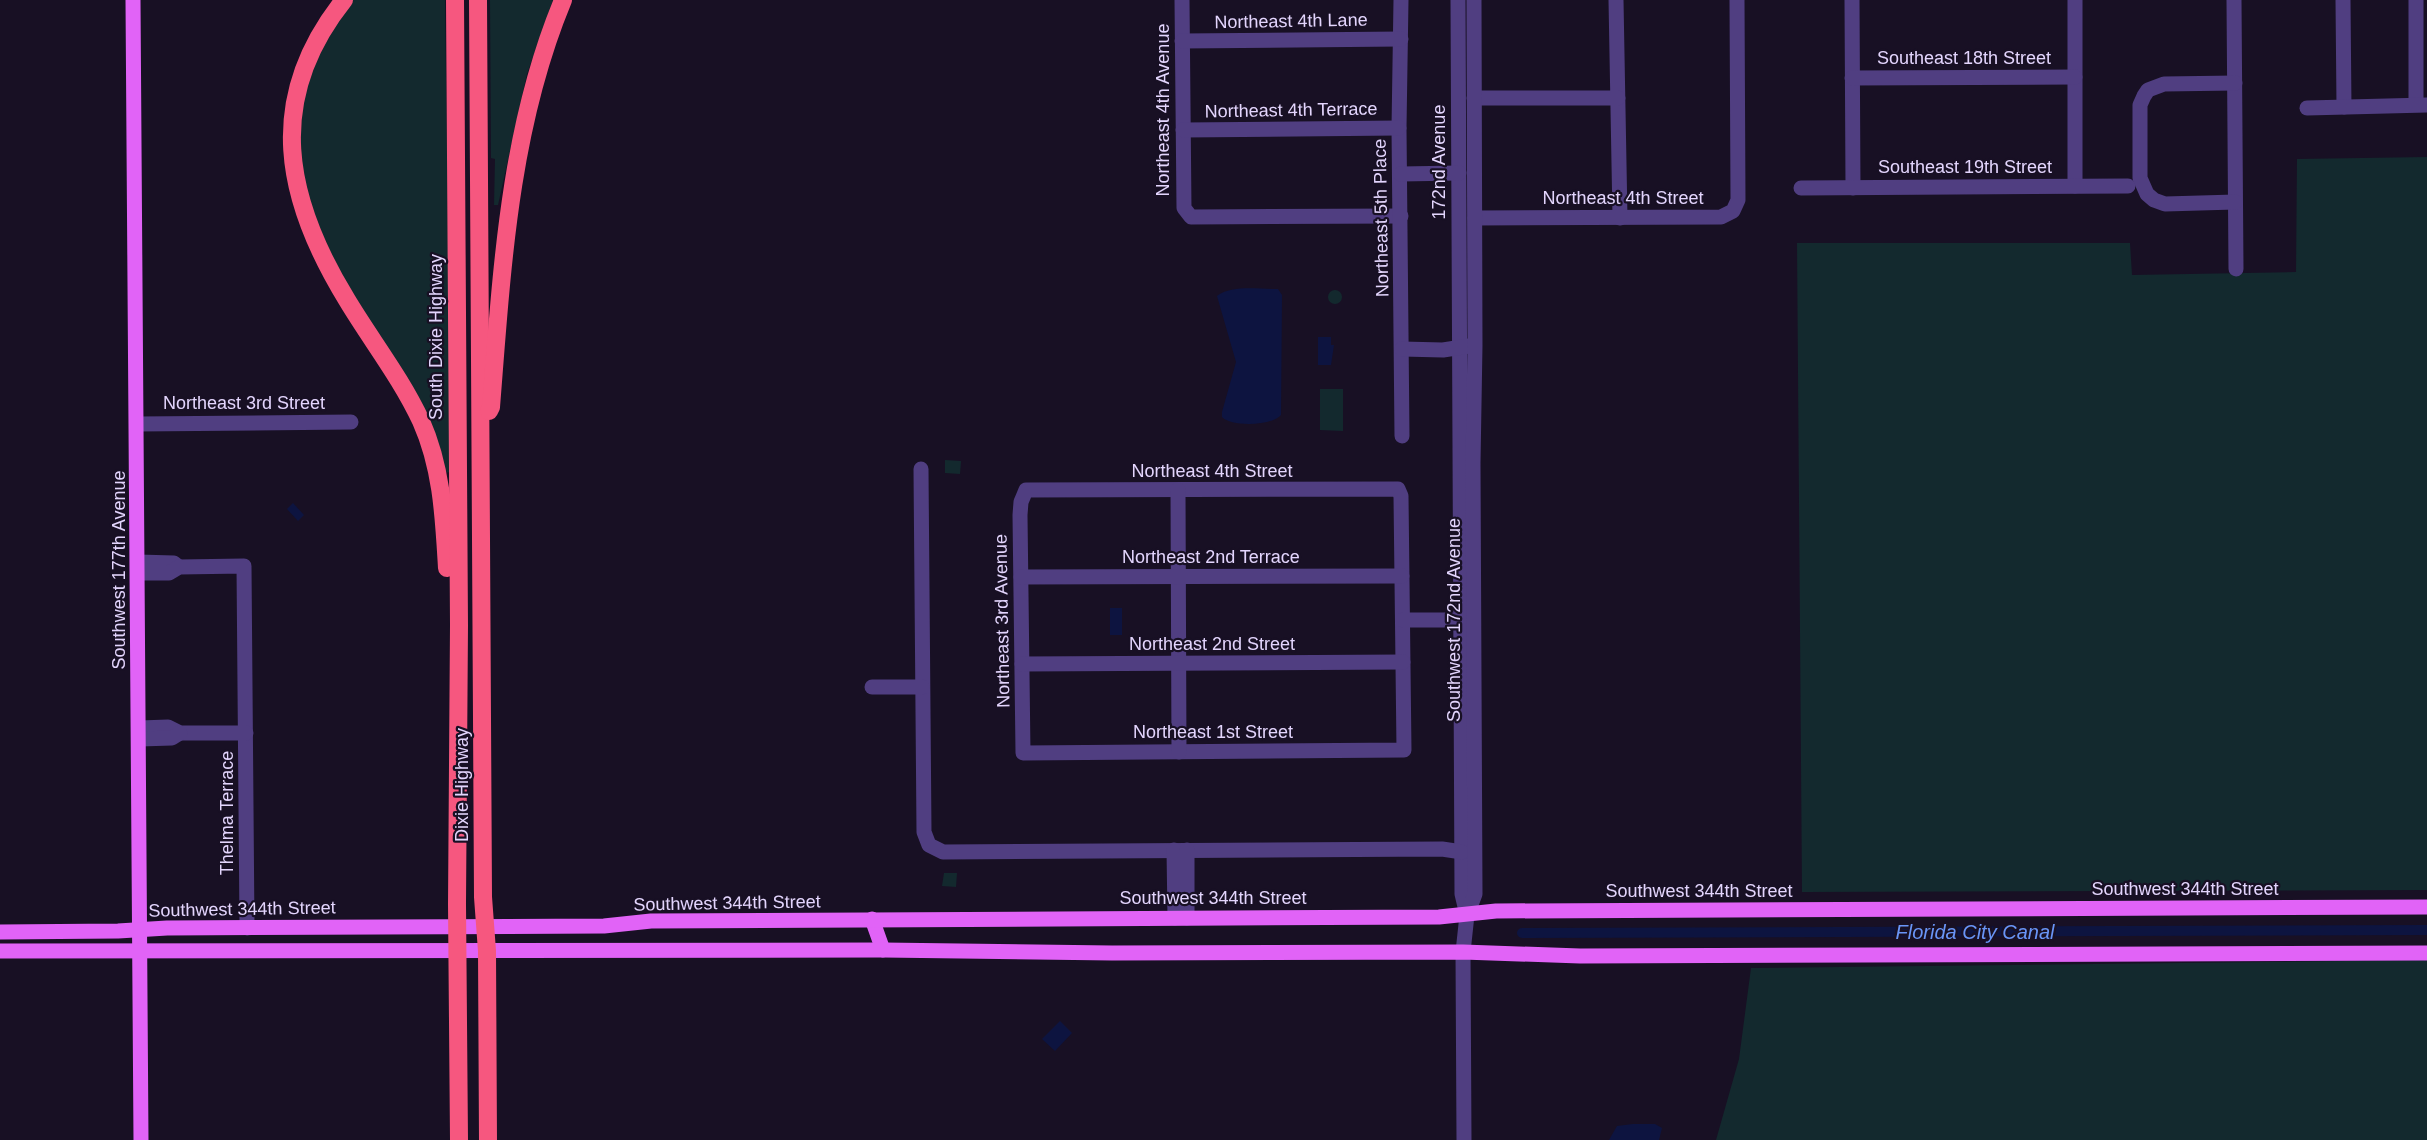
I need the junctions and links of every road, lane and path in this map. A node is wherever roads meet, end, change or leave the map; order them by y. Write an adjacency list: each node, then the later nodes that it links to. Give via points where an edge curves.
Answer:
1 (134, 0): 44 (main road, Southwest 177th Avenue)
2 (344, 0): 59 (highway, via 312,48 299,83 292,126 294,172 303,212 324,260 410,401 434,456 444,510 450,643)
3 (455, 0): 59 (highway, South Dixie Highway)
4 (478, 0): 45 (highway)
5 (563, 0): 45 (highway, via 538,68 518,154 505,242 491,407)
6 (1182, 0): 18 (street, Northeast 4th Avenue)
7 (1401, 0): 17 (street, Northeast 5th Place)
8 (1458, 0): 29 (street, 172nd Avenue)
9 (1474, 0): 22 (street, 172nd Avenue)
10 (1616, 0): 23 (street)
11 (1737, 0): 38 (street, Northeast 4th Street, via 1738,200 1733,211 1721,217)
12 (1852, 0): 20 (street)
13 (2075, 0): 19 (street)
14 (2234, 0): 21 (street)
15 (2343, 0): 25 (street)
16 (2416, 0): 24 (street)
17 (1401, 39): 18 (street, Northeast 4th Lane); 27 (street, Northeast 5th Place)
18 (1182, 41): 28 (street, Northeast 4th Avenue)
19 (2075, 77): 20 (street, Southeast 18th Street); 31 (street)
20 (1852, 78): 34 (street)
21 (2235, 83): 35 (street); 35 (street, via 2164,84 2148,90 2140,105 2140,178 2147,194 2165,204)
22 (1474, 98): 23 (street); 37 (street, 172nd Avenue)
23 (1618, 98): 38 (street)
24 (2422, 105): 25 (street)
25 (2344, 107): 26 (street)
26 (2307, 108)
27 (1399, 128): 28 (street, Northeast 4th Terrace); 30 (street, Northeast 5th Place)
28 (1183, 130): 36 (street, Northeast 4th Avenue, via 1184,208 1191,217)
29 (1459, 173): 30 (street); 40 (street, 172nd Avenue)
30 (1401, 174): 36 (street, Northeast 5th Place)
31 (2076, 186): 32 (street, Southeast 19th Street); 34 (street, Southeast 19th Street)
32 (2128, 186)
33 (1801, 188): 34 (street, Southeast 19th Street)
34 (1853, 188)
35 (2235, 202): 39 (street)
36 (1401, 216): 42 (street, Northeast 5th Place)
37 (1475, 218): 38 (street, Northeast 4th Street); 40 (street, 172nd Avenue)
38 (1620, 218)
39 (2236, 269)
40 (1467, 323): 41 (street, Southwest 172nd Avenue)
41 (1467, 346): 42 (street); 55 (street, Southwest 172nd Avenue)
42 (1402, 350): 46 (street, Northeast 5th Place)
43 (351, 422): 44 (street, Northeast 3rd Street)
44 (138, 424): 50 (main road, Southwest 177th Avenue)
45 (480, 429): 74 (highway, Dixie Highway)
46 (1402, 436)
47 (921, 469): 61 (street)
48 (1026, 490): 49 (street, Northeast 4th Street); 52 (street, Northeast 3rd Avenue, via 1021,502)
49 (1178, 490): 51 (street, Northeast 4th Street, via 1398,489); 53 (street)
50 (138, 568): 62 (main road, Southwest 177th Avenue); 63 (street, Thelma Terrace, via 174,563 179,567 244,566)
51 (1402, 576): 53 (street, Northeast 2nd Terrace); 54 (street)
52 (1021, 577): 53 (street, Northeast 2nd Terrace); 58 (street, Northeast 3rd Avenue)
53 (1179, 577): 57 (street)
54 (1403, 620): 55 (street); 56 (street)
55 (1468, 620): 67 (street, Southwest 172nd Avenue); 69 (street, Southwest 172nd Avenue, via 1475,894)
56 (1403, 662): 57 (street, Northeast 2nd Street); 64 (street, Northeast 1st Street, via 1404,750)
57 (1179, 663): 58 (street, Northeast 2nd Street); 64 (street)
58 (1022, 664): 65 (street, Northeast 3rd Avenue)
59 (458, 673): 73 (highway, Dixie Highway)
60 (872, 687): 61 (street)
61 (922, 687): 66 (street, via 924,832 925,839 936,849)
62 (140, 733): 63 (street, via 168,727 180,733); 76 (main road, Southwest 177th Avenue)
63 (246, 733): 75 (street, Thelma Terrace)
64 (1179, 752): 65 (street, Northeast 1st Street)
65 (1023, 753)
66 (1181, 850): 67 (street); 70 (street)
67 (1462, 852): 69 (street, Southwest 172nd Avenue, via 1462,894)
68 (2427, 907): 69 (main road, Southwest 344th Street, via 1508,911)
69 (1467, 915): 70 (main road, Southwest 344th Street); 83 (street, Southwest 172nd Avenue)
70 (1181, 918): 71 (main road, Southwest 344th Street)
71 (890, 919): 72 (main road, Southwest 344th Street); 78 (main road)
72 (872, 920): 74 (main road, Southwest 344th Street); 78 (main road)
73 (457, 927): 74 (main road, Southwest 344th Street); 75 (main road, Southwest 344th Street); 81 (highway, Dixie Highway)
74 (485, 927): 82 (highway, Dixie Highway)
75 (247, 928): 76 (main road, Southwest 344th Street)
76 (138, 930): 77 (main road, Southwest 344th Street); 80 (main road, Southwest 177th Avenue)
77 (0, 932)
78 (883, 950): 82 (main road); 83 (main road)
79 (0, 951): 80 (main road)
80 (138, 951): 81 (main road); 85 (main road, Southwest 177th Avenue)
81 (458, 951): 82 (main road); 86 (highway, Dixie Highway)
82 (487, 951): 87 (highway, Dixie Highway)
83 (1463, 952): 84 (main road, via 1580,956); 88 (street, Southwest 172nd Avenue)
84 (2427, 953)
85 (141, 1140)
86 (459, 1140)
87 (488, 1140)
88 (1464, 1140)

